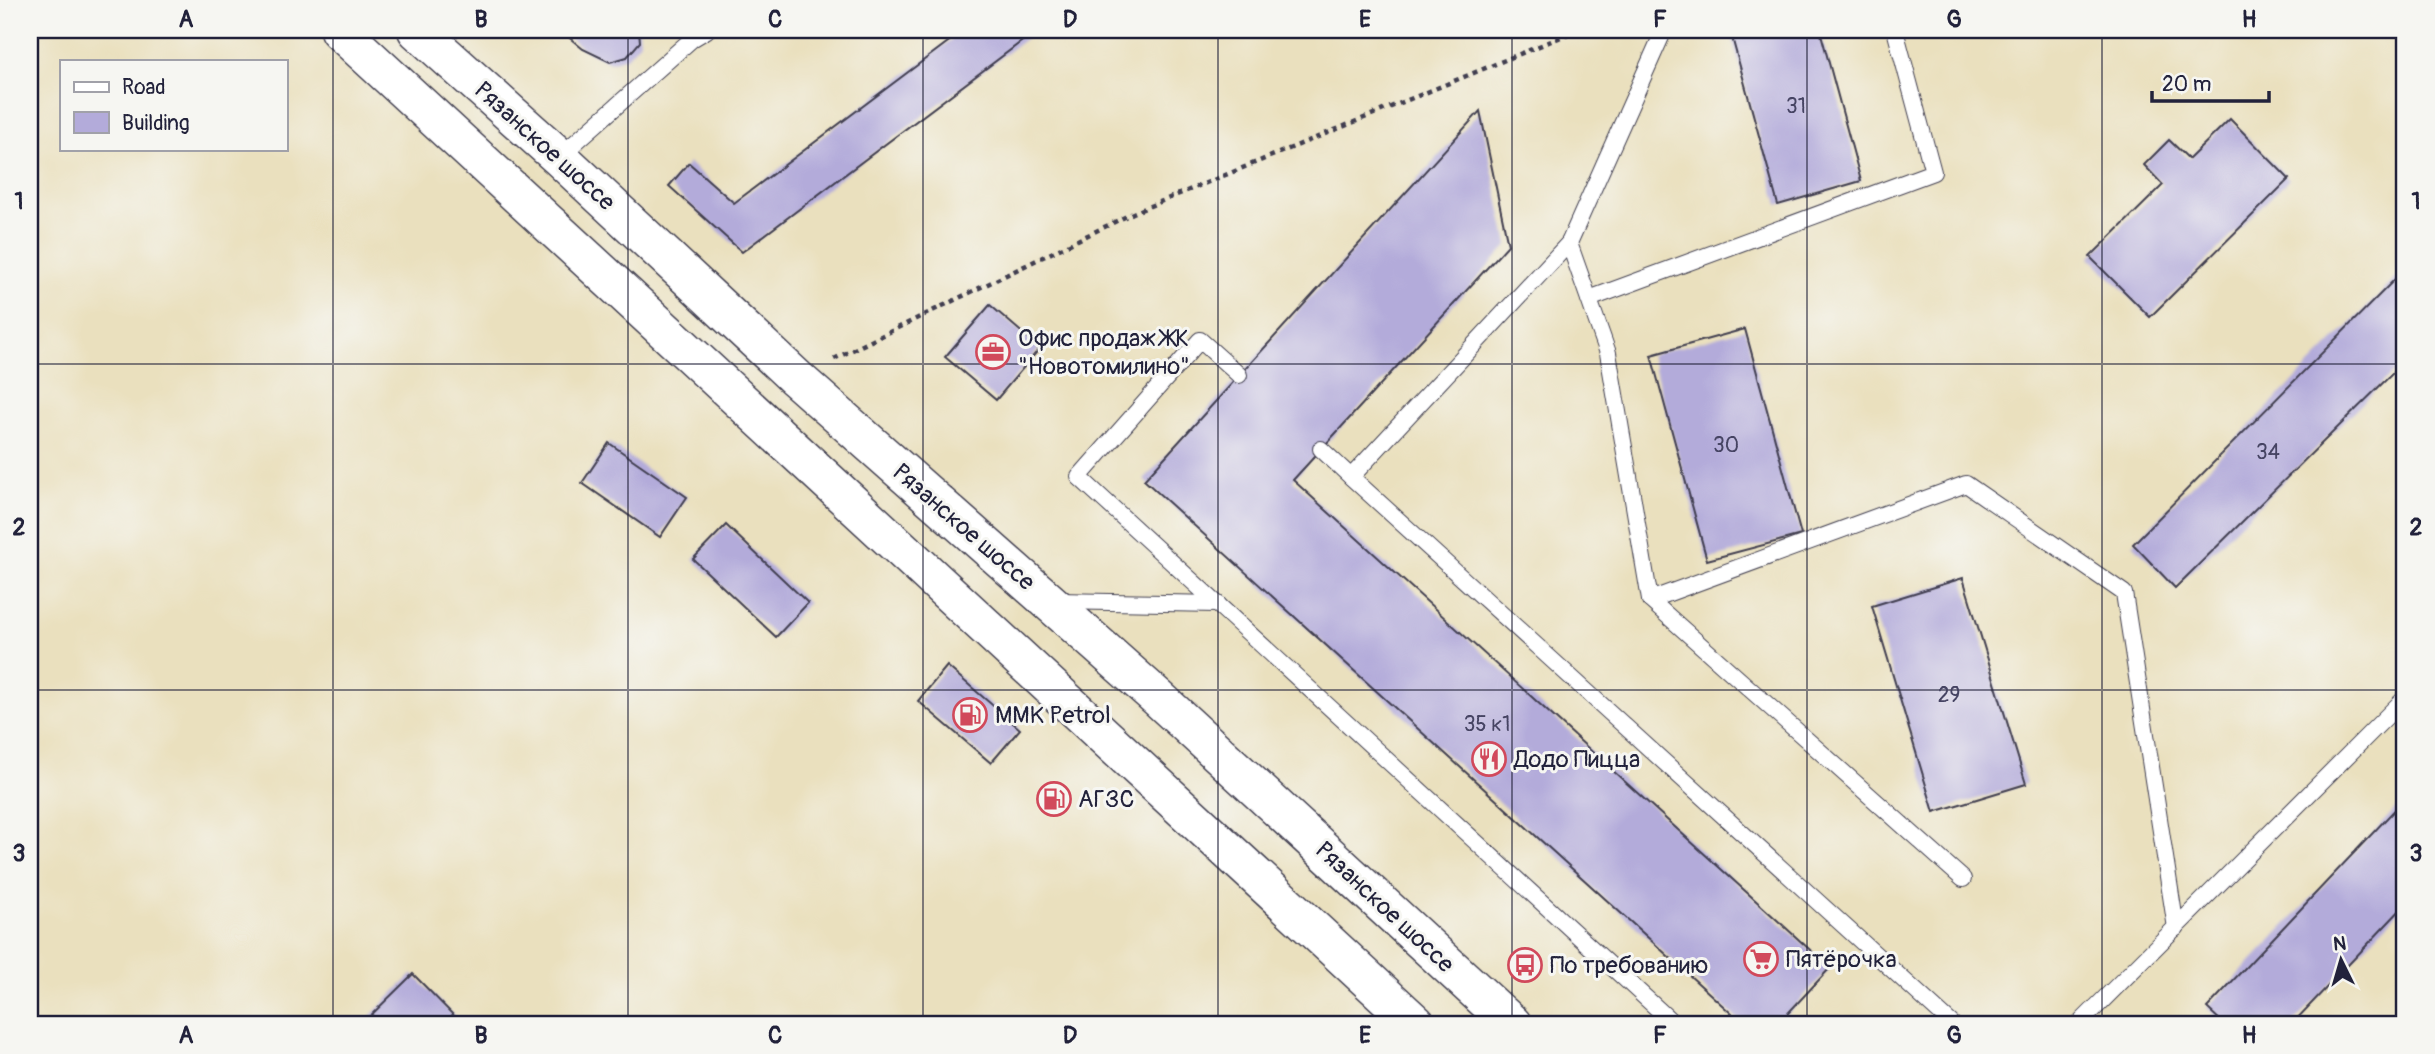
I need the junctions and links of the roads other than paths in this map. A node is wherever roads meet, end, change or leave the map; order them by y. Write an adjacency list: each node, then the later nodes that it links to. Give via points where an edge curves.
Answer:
1 (339, 30): 19 (main road)
2 (417, 30): 7 (main road, Рязанское шоссе)
3 (707, 30): 6 (lane)
4 (1664, 30): 8 (lane)
5 (1895, 30): 9 (lane, via 1933,172)
6 (691, 34): 7 (lane)
7 (559, 157): 14 (main road, Рязанское шоссе, via 796,378)
8 (1569, 243): 9 (lane); 12 (lane)
9 (1589, 299): 13 (lane, via 1608,353)
10 (1239, 375): 15 (lane, via 1200,340 1079,477)
11 (1321, 449): 12 (lane)
12 (1351, 477): 22 (lane)
13 (1650, 600): 17 (lane); 18 (lane, via 1966,484 2124,593)
14 (1048, 601): 15 (lane); 20 (main road, Рязанское шоссе)
15 (1218, 604): 21 (lane)
16 (2405, 698): 18 (lane)
17 (1964, 879)
18 (2176, 928): 23 (lane)
19 (1406, 1020)
20 (1512, 1024)
21 (1674, 1024)
22 (1952, 1024)
23 (2079, 1024)

